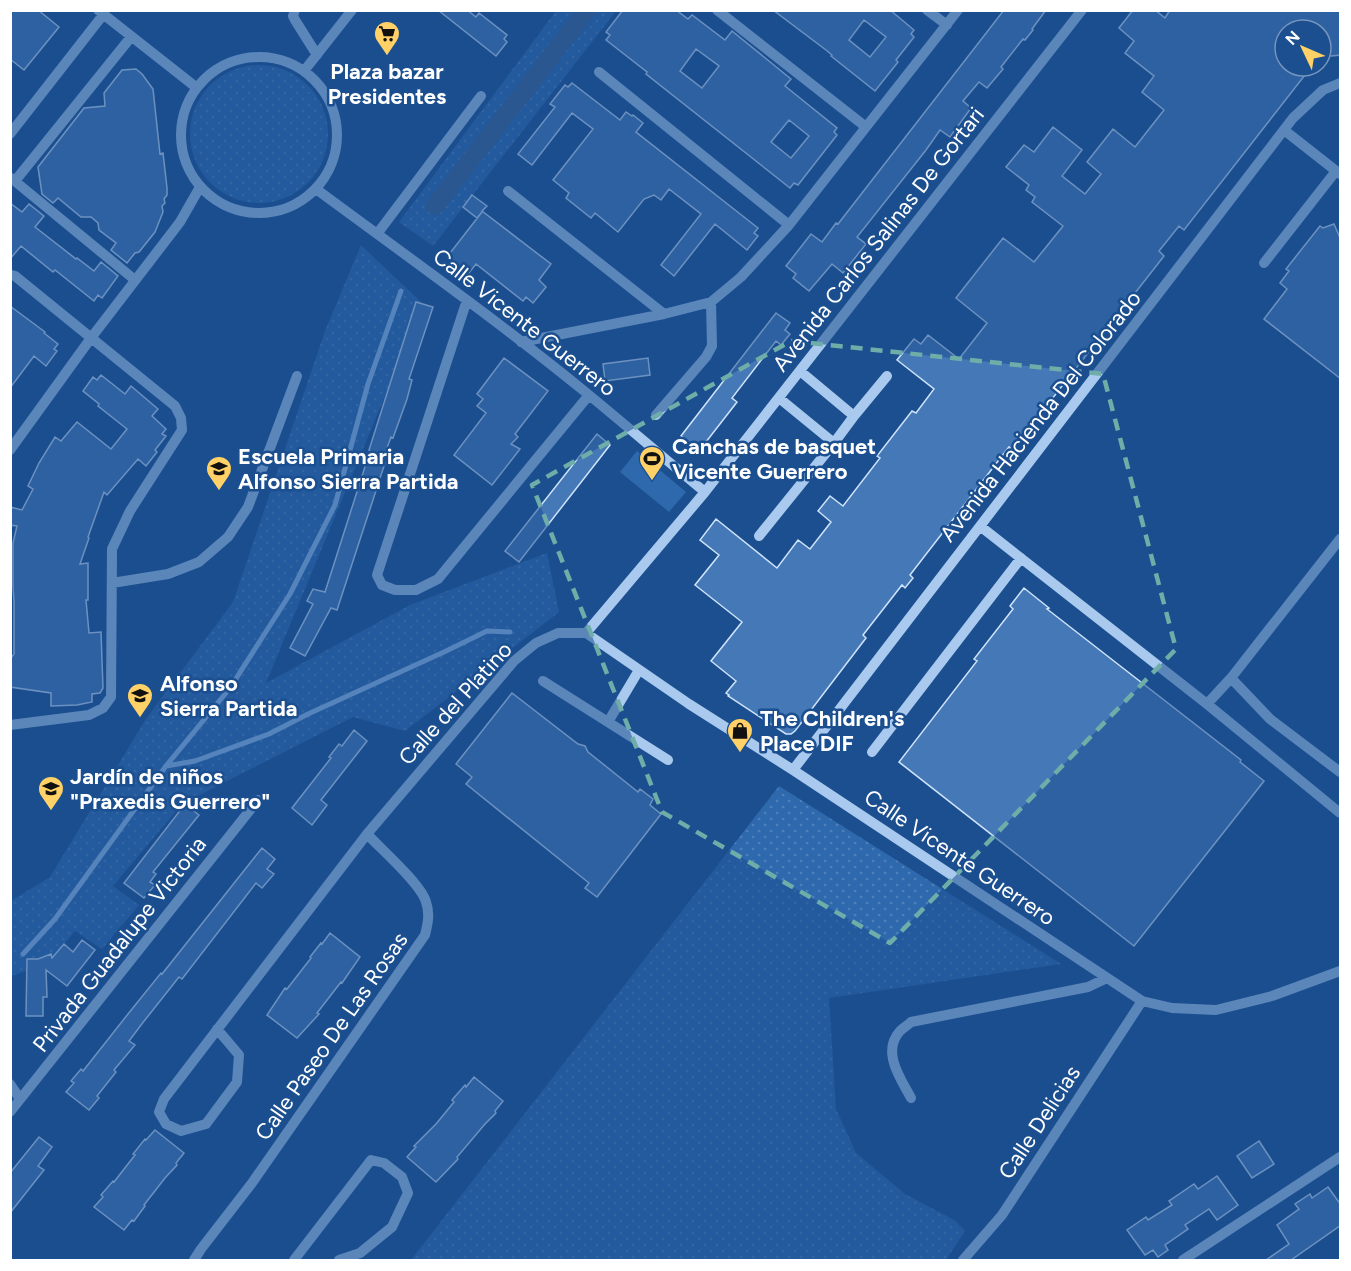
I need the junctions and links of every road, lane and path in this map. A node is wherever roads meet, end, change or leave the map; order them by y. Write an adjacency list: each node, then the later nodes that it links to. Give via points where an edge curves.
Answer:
1 (295, 10): 10 (street, via 293,16)
2 (352, 10): 10 (street)
3 (717, 10): 16 (street)
4 (927, 10): 8 (street)
5 (958, 10): 8 (street)
6 (1082, 10): 34 (street, Avenida Carlos Salinas De Gortari)
7 (101, 13): 9 (street); 18 (street)
8 (946, 25): 16 (street)
9 (131, 37): 14 (street); 20 (street)
10 (317, 55): 11 (street)
11 (304, 71): 14 (street, via 268,57 248,58 228,63); 22 (street, via 321,86 332,105 337,127 336,149 329,170)
12 (599, 72): 24 (street)
13 (1341, 83): 17 (street, Avenida Hacienda Del Colorado, via 1323,90)
14 (197, 88): 21 (street, via 186,106 181,127 188,169)
15 (481, 96): 25 (street)
16 (866, 128): 24 (street)
17 (1284, 130): 19 (street); 44 (street, Avenida Hacienda Del Colorado)
18 (10, 134)
19 (1338, 172): 26 (street)
20 (13, 180): 28 (street)
21 (200, 187): 22 (street, via 216,201 257,214 279,211); 28 (street, via 180,222)
22 (316, 189): 25 (street, Calle Vicente Guerrero)
23 (508, 191): 31 (street)
24 (789, 225): 30 (street, via 741,278)
25 (377, 234): 29 (street, Calle Vicente Guerrero)
26 (1264, 263)
27 (10, 274): 32 (street)
28 (135, 280): 32 (street)
29 (467, 300): 33 (street, Calle Vicente Guerrero); 37 (street, via 377,575 382,585 395,590 416,590 438,579)
30 (711, 302): 31 (street); 39 (street, via 712,346)
31 (664, 314): 33 (street)
32 (91, 338): 42 (street); 48 (street, via 175,406 181,418 182,430 130,511 112,549)
33 (520, 342): 37 (street, Calle Vicente Guerrero)
34 (800, 371): 38 (street, Avenida Carlos Salinas De Gortari); 40 (street)
35 (887, 375): 40 (street)
36 (297, 376): 48 (street, via 248,507 228,537 199,562 168,574)
37 (589, 395): 43 (street, Calle Vicente Guerrero)
38 (778, 398): 41 (street); 43 (street, Avenida Carlos Salinas De Gortari)
39 (656, 415)
40 (854, 416): 41 (street)
41 (834, 443): 45 (street)
42 (10, 450)
43 (705, 492): 49 (street)
44 (980, 526): 47 (street); 58 (street, Avenida Hacienda Del Colorado)
45 (759, 536)
46 (1341, 539): 51 (street)
47 (1021, 558): 53 (street); 56 (street)
48 (112, 584): 55 (street, via 111,697 103,708 89,715)
49 (586, 633): 50 (street, Calle Vicente Guerrero); 62 (street, Calle del Platino, via 558,633 536,643 514,661)
50 (639, 670): 54 (street); 58 (street, Calle Vicente Guerrero)
51 (1231, 678): 53 (street); 59 (street, via 1270,719)
52 (543, 681): 54 (street)
53 (1207, 704): 61 (street)
54 (608, 722): 57 (street)
55 (10, 725)
56 (872, 752)
57 (668, 760)
58 (793, 770): 64 (street, Calle Vicente Guerrero)
59 (1341, 772)
60 (258, 800): 69 (street, Privada Guadalupe Victoria)
61 (1341, 813)
62 (367, 834): 66 (street, Calle del Platino); 72 (street, Calle Paseo De Las Rosas, via 426,900 429,918 425,935)
63 (1341, 971): 65 (street, Calle Vicente Guerrero, via 1272,996 1215,1010 1172,1008)
64 (1107, 978): 65 (street, Calle Vicente Guerrero); 68 (street, via 1088,987 911,1022 898,1033 893,1061)
65 (1142, 1001): 75 (street, Calle Delicias, via 1002,1215)
66 (217, 1029): 66 (street, Calle del Platino, via 164,1099 159,1112 166,1124 181,1131 206,1124 237,1082 239,1055)
67 (10, 1084): 69 (street)
68 (911, 1098)
69 (21, 1099): 70 (street, Privada Guadalupe Victoria)
70 (10, 1112)
71 (1341, 1157): 76 (street)
72 (194, 1260)
73 (294, 1260): 74 (street, via 371,1160 384,1163 402,1176 408,1193 392,1227 360,1253)
74 (339, 1260)
75 (963, 1260)
76 (1183, 1260)

